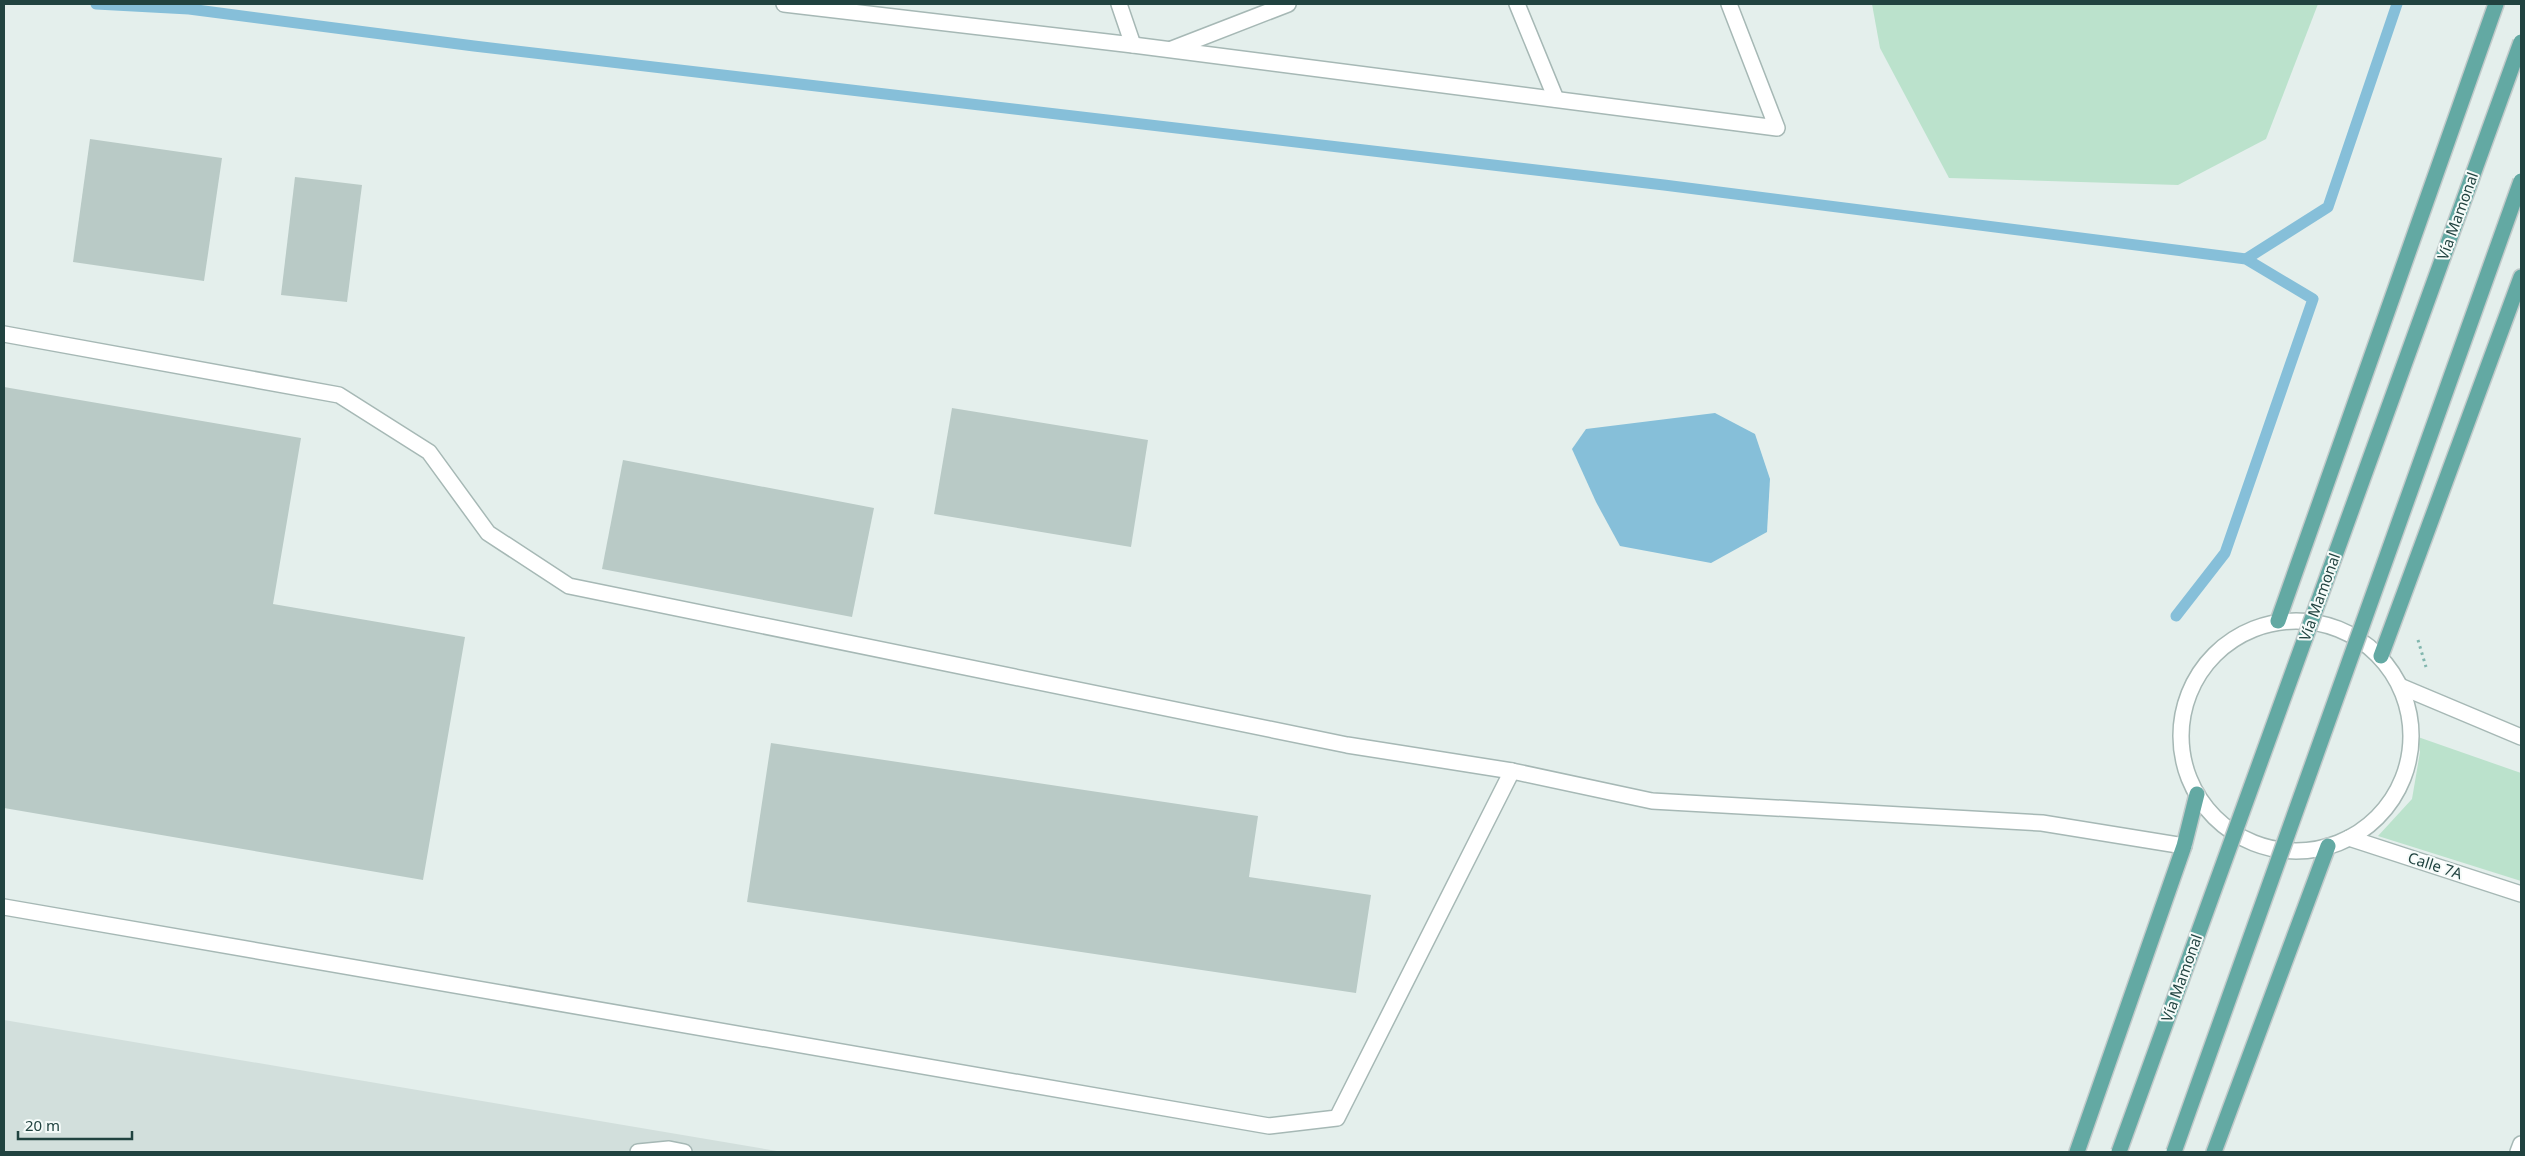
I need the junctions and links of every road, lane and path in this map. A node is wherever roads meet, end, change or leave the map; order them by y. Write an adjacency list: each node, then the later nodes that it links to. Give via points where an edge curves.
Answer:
1 (784, 4): 8 (street)
2 (1119, 4): 8 (street)
3 (1288, 4): 9 (street)
4 (1517, 4): 10 (street)
5 (1729, 4): 10 (street, via 1777,128)
6 (2496, 4): 14 (main road)
7 (2521, 42): 31 (main road, Vía Mamonal, bridge)
8 (1133, 45): 9 (street)
9 (1170, 50): 10 (street)
10 (1556, 99)
11 (2521, 181): 32 (main road, bridge)
12 (2521, 277): 16 (main road)
13 (4, 334): 20 (street, via 339,394 429,452 488,533 569,586 1337,743)
14 (2278, 622): 16 (street, via 2315,622 2351,633); 21 (street, via 2240,636 2220,649 2199,673 2186,702 2181,734 2184,765)
15 (2417, 636): 17 (path, via 2423,663)
16 (2380, 656): 18 (street)
17 (2430, 672)
18 (2402, 687): 19 (street); 22 (street, via 2412,721 2411,756 2399,790 2378,818)
19 (2521, 737)
20 (1512, 771): 23 (street, via 1652,801 2042,823); 26 (street, via 1337,1118 1269,1126)
21 (2197, 794): 23 (main road); 24 (street, via 2218,821 2242,838 2270,848 2299,851)
22 (2349, 838): 24 (street); 25 (street, Calle 7A)
23 (2184, 846): 30 (main road)
24 (2328, 846): 33 (main road)
25 (2521, 894)
26 (4, 907)
27 (2521, 1144): 34 (street)
28 (638, 1152): 29 (street, via 669,1149)
29 (684, 1152)
30 (2077, 1152)
31 (2119, 1152)
32 (2174, 1152)
33 (2214, 1152)
34 (2518, 1152)

